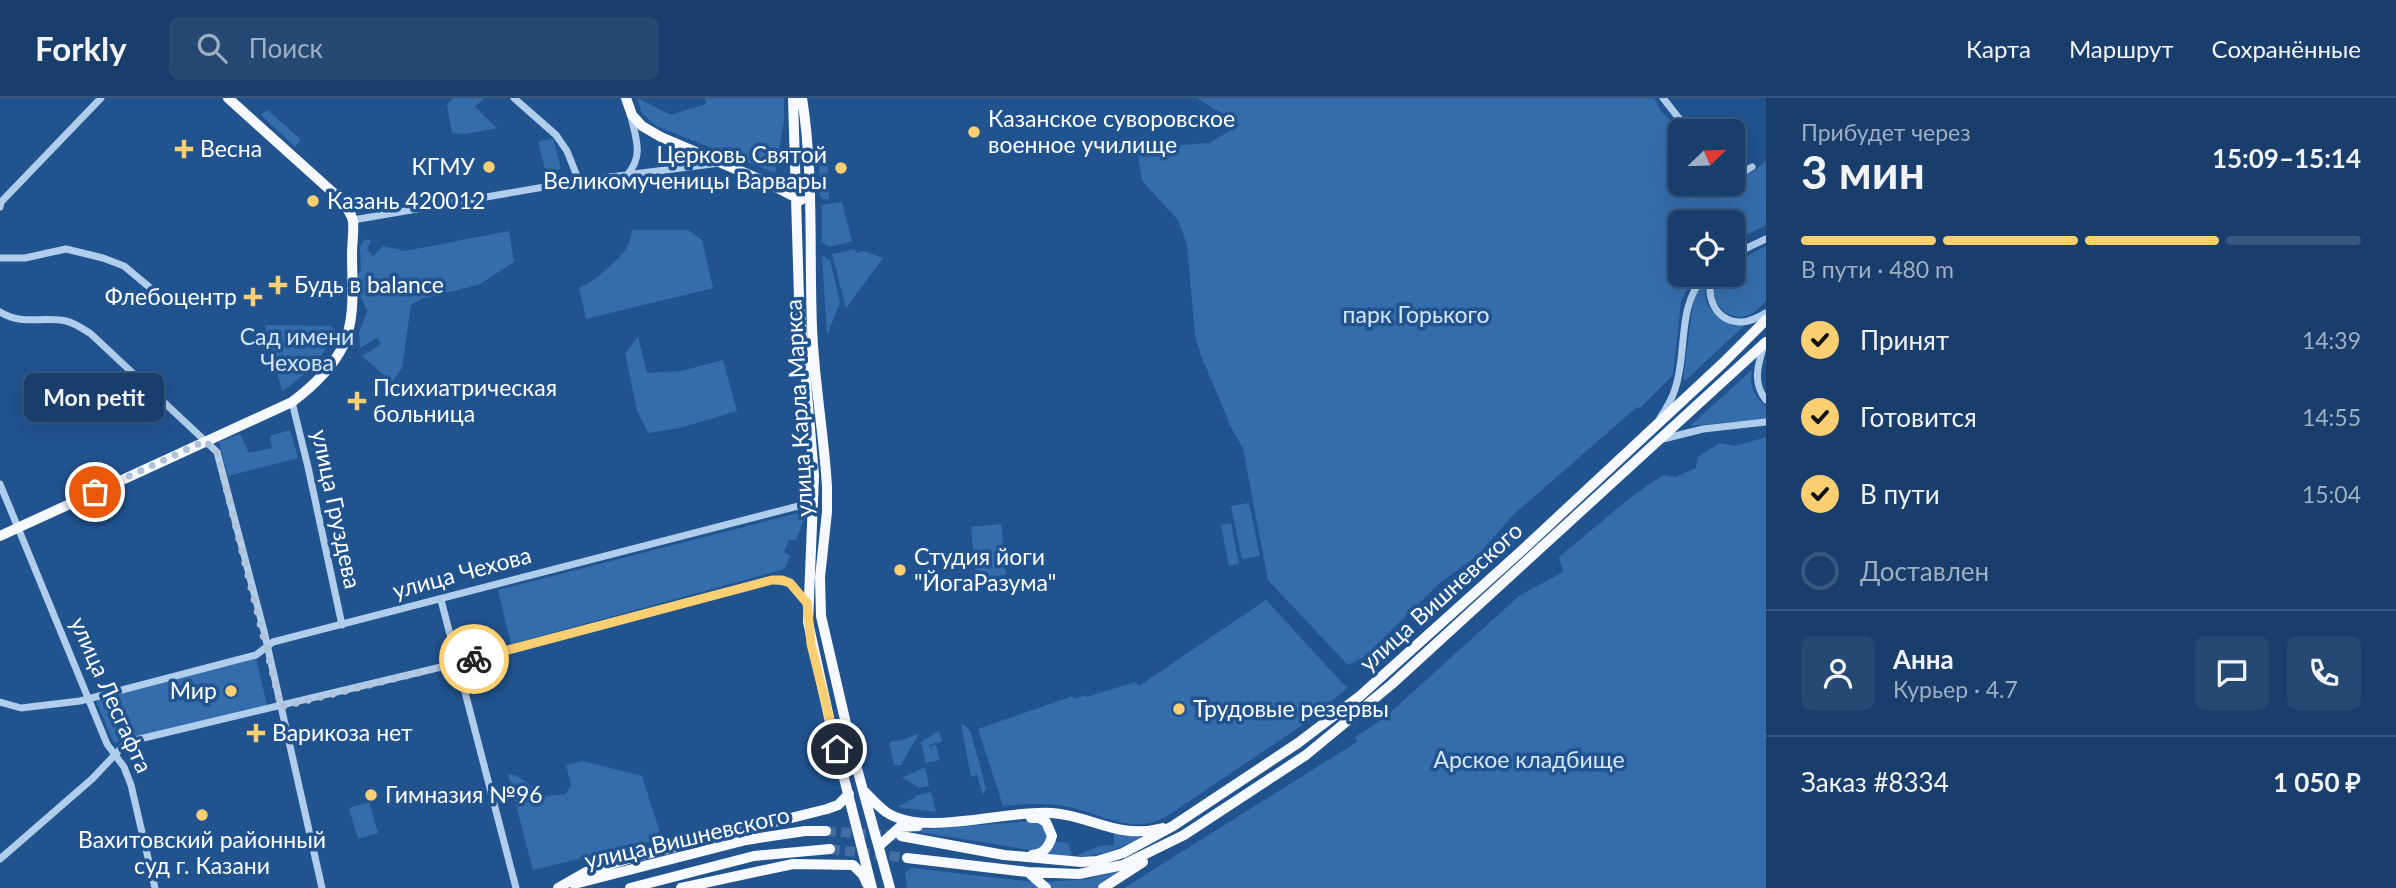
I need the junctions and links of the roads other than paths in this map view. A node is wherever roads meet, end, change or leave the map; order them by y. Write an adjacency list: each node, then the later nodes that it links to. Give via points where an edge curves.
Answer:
1 (101, 98): 16 (street)
2 (228, 98): 17 (main road, via 339,198)
3 (514, 98): 13 (street, via 556,135)
4 (793, 98): 14 (main road, улица Карла Маркса)
5 (802, 98): 15 (main road, улица Карла Маркса)
6 (1663, 98): 8 (street)
7 (627, 103): 9 (main road, via 642,127); 12 (street, via 638,153)
8 (1680, 119)
9 (721, 163): 12 (street); 14 (main road)
10 (1752, 167): 11 (street)
11 (1745, 171)
12 (627, 175): 13 (street)
13 (579, 181): 17 (street)
14 (796, 200): 15 (main road); 35 (main road, улица Карла Маркса)
15 (809, 201): 47 (main road, улица Карла Маркса, via 812,331 827,487 821,616)
16 (0, 207)
17 (353, 220): 29 (main road, via 349,328 336,358)
18 (1766, 239): 19 (street)
19 (1745, 250)
20 (0, 258): 23 (street, via 66,249 124,266 160,296)
21 (1696, 287): 31 (street, via 1689,300 1676,388)
22 (1710, 287): 25 (street, via 1710,298 1723,316 1738,322)
23 (183, 298)
24 (0, 312): 33 (street, via 22,321 76,324)
25 (1766, 313)
26 (1766, 320): 31 (main road, улица Вишневского)
27 (1765, 343): 28 (street, via 1757,383); 32 (main road, улица Вишневского)
28 (1766, 400)
29 (292, 402): 33 (main road); 40 (street, улица Груздева)
30 (1766, 422): 32 (street)
31 (1654, 427): 49 (main road, улица Вишневского, via 1360,696)
32 (1662, 439): 51 (main road, улица Вишневского, via 1349,720 1306,755)
33 (205, 441): 36 (main road); 41 (street, via 217,452)
34 (0, 484): 36 (street, улица Лесгафта)
35 (814, 502): 38 (street, улица Чехова); 39 (main road, улица Карла Маркса)
36 (18, 527): 37 (main road); 43 (street, улица Лесгафта)
37 (0, 536)
38 (441, 600): 40 (street, улица Чехова); 42 (street)
39 (807, 603): 42 (street, via 790,583 772,580); 48 (main road, улица Карла Маркса, via 811,644)
40 (342, 625): 41 (street, улица Чехова, via 273,642)
41 (267, 648): 43 (street, улица Чехова, via 256,655); 45 (street)
42 (458, 663): 45 (street); 62 (street)
43 (88, 699): 44 (street, улица Чехова, via 21,708); 46 (street, улица Лесгафта)
44 (0, 702)
45 (281, 707): 46 (street, via 127,742); 61 (street)
46 (114, 754): 57 (street); 60 (street, улица Лесгафта, via 131,785)
47 (863, 790): 49 (main road, via 887,813 919,821 948,823 1042,812 1130,832); 53 (main road, улица Карла Маркса)
48 (849, 794): 63 (main road, via 827,809 631,858); 65 (main road, улица Карла Маркса)
49 (1173, 826): 55 (main road, улица Вишневского, via 1137,847 1097,861)
50 (826, 831): 63 (main road, улица Вишневского, via 746,840)
51 (1184, 835): 58 (main road, улица Вишневского, via 1108,870); 68 (main road)
52 (901, 836): 55 (main road, улица Вишневского)
53 (879, 845): 55 (main road, via 905,826 948,827 1035,818 1049,826 1052,836 1042,853); 66 (main road, улица Карла Маркса)
54 (830, 849): 64 (main road, улица Вишневского, via 754,856)
55 (1004, 855)
56 (907, 858): 58 (main road, улица Вишневского)
57 (0, 859)
58 (1028, 872): 67 (main road)
59 (687, 887): 65 (main road, via 793,864 841,864 853,865)
60 (155, 888)
61 (322, 888)
62 (516, 888)
63 (557, 888)
64 (630, 888)
65 (870, 888)
66 (890, 888)
67 (1046, 888)
68 (1103, 888)

